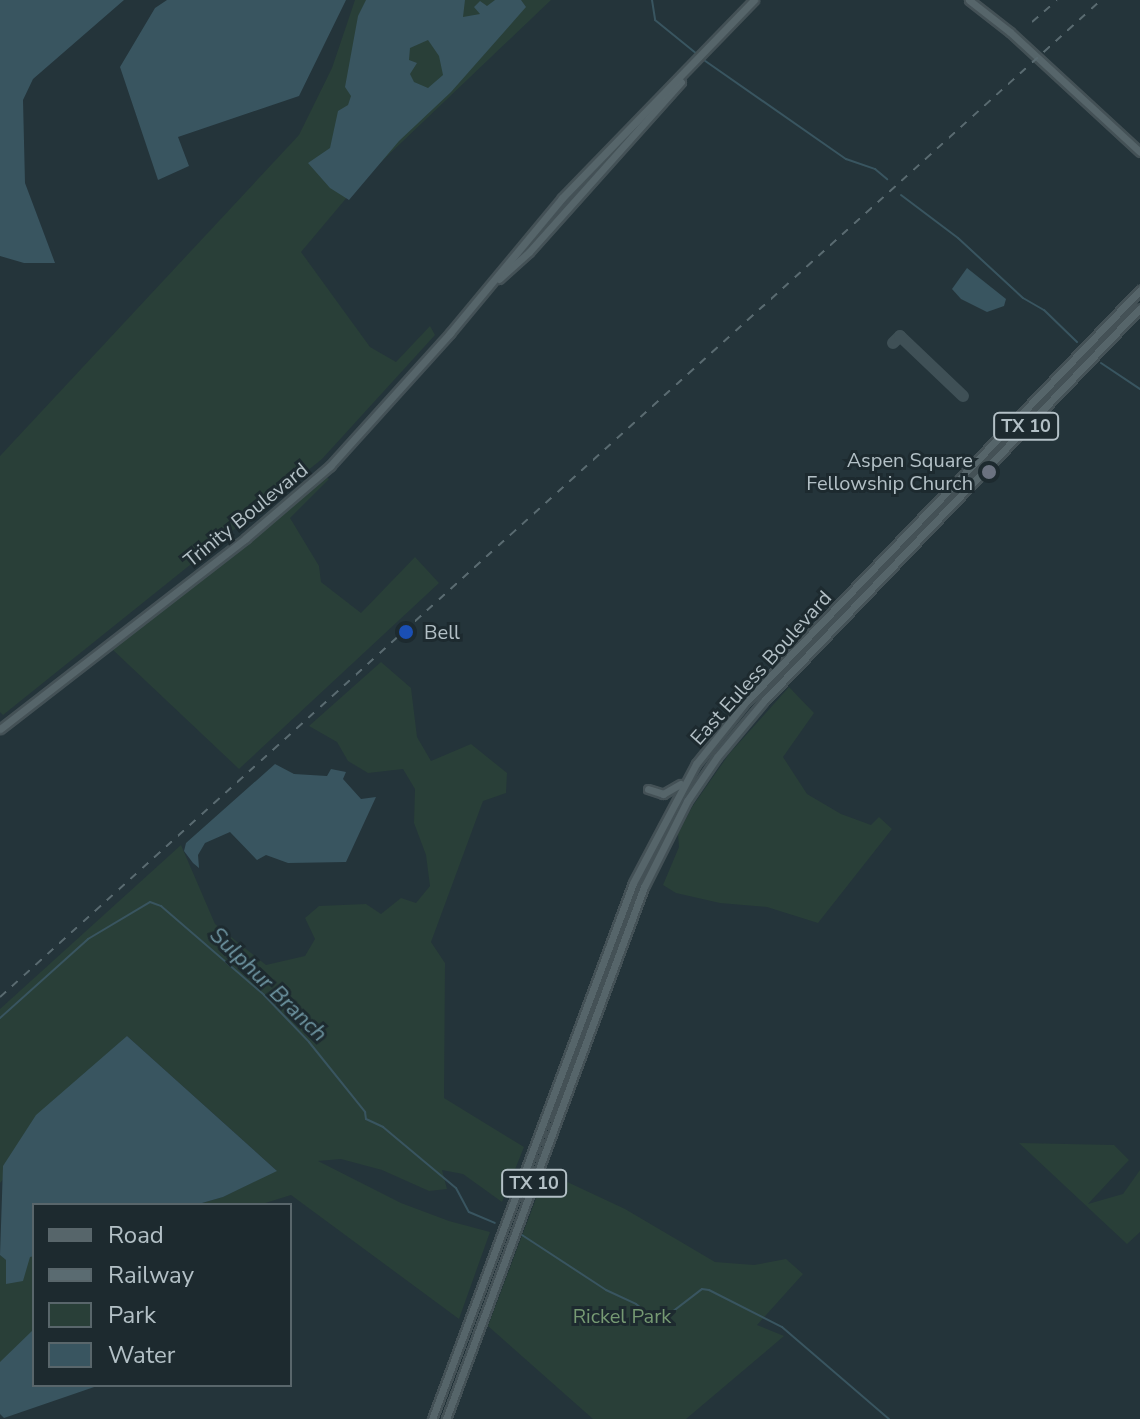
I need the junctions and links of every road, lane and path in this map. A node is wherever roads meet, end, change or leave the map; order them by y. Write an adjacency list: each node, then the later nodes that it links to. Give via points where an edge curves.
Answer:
1 (754, 0): 6 (main road, Trinity Boulevard, via 570,189 330,466)
2 (969, 0): 3 (main road, via 1036,54)
3 (1140, 152)
4 (1140, 290): 7 (main road, East Euless Boulevard / TX 10, via 744,704)
5 (1140, 308): 10 (main road, East Euless Boulevard / TX 10, via 763,702 687,801 644,887)
6 (0, 729)
7 (696, 764): 8 (main road, via 671,792); 9 (main road, East Euless Boulevard / TX 10, via 633,883)
8 (648, 789)
9 (432, 1419)
10 (446, 1419)

